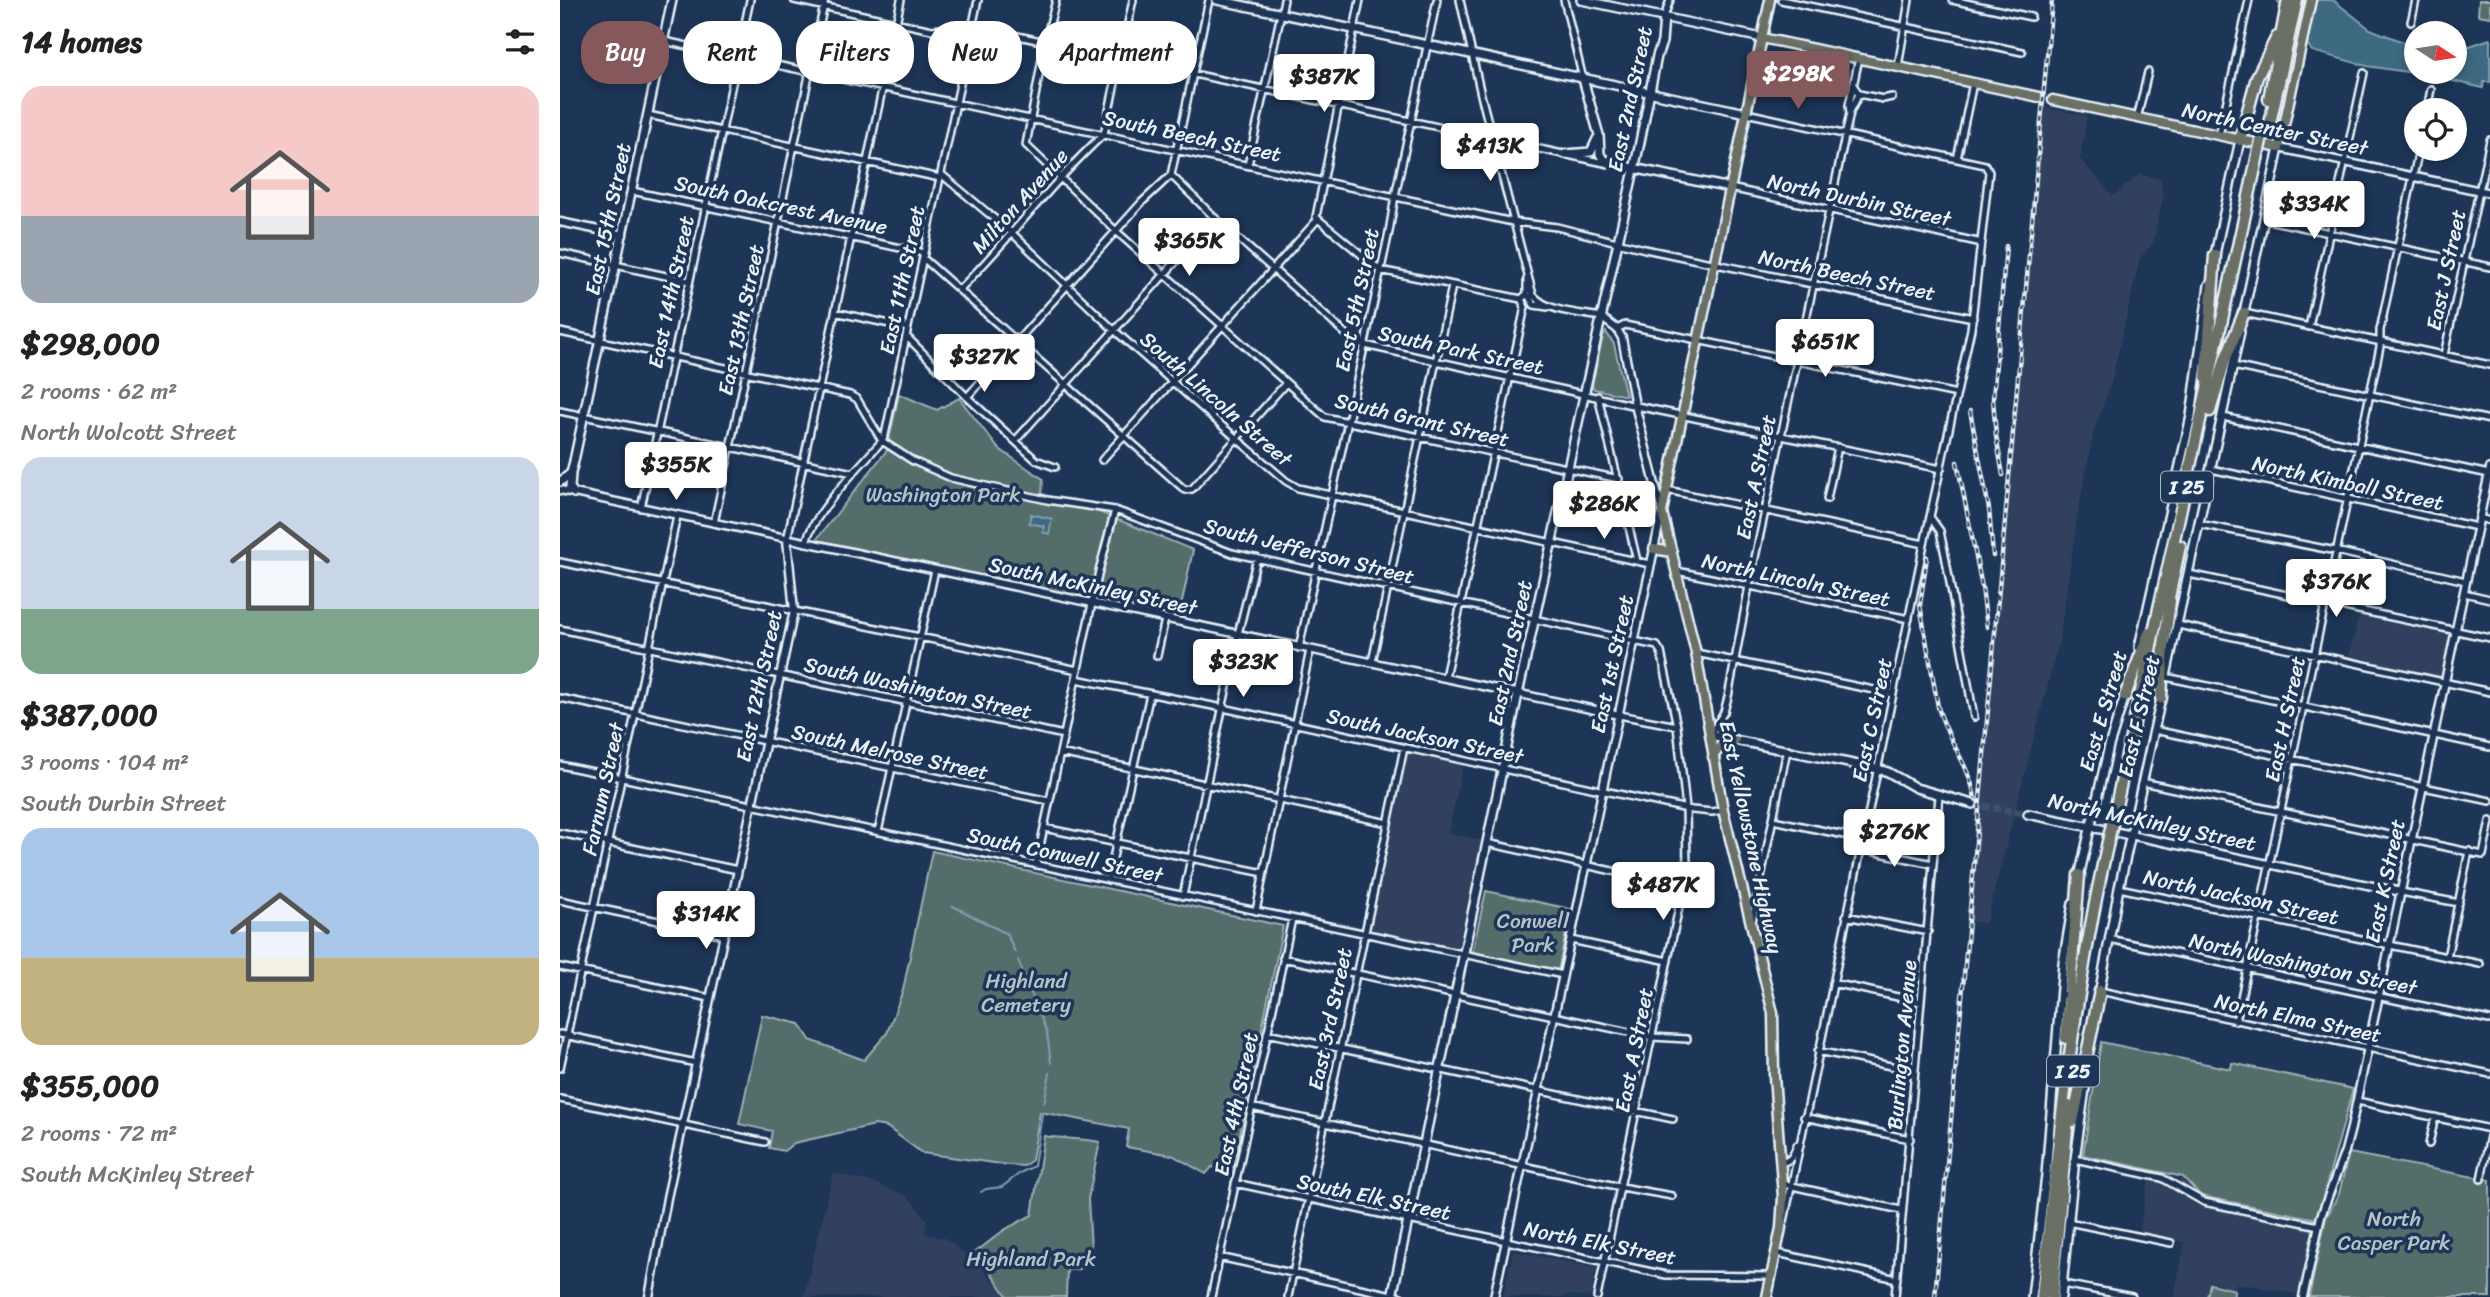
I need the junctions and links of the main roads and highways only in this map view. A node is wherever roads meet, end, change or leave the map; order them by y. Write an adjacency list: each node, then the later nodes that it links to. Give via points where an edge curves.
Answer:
1 (672, 0): 26 (main road, East 15th Street)
2 (1217, 0): 11 (main road)
3 (1581, 0): 8 (main road)
4 (1770, 0): 10 (main road, East 1st Street)
5 (2288, 0): 9 (highway, I 25)
6 (2297, 0): 16 (highway, I 25)
7 (2311, 0): 19 (main road)
8 (1664, 17): 10 (main road); 12 (main road, East 2nd Street)
9 (2283, 24): 16 (highway, I 25); 18 (highway, via 2257,77)
10 (1762, 38): 13 (main road); 15 (main road, East 1st Street)
11 (1583, 79): 12 (main road); 17 (main road)
12 (1650, 93): 15 (main road); 21 (main road, East 2nd Street)
13 (2039, 97)
14 (2053, 100): 18 (main road, North Center Street)
15 (1746, 113): 22 (main road, East 1st Street)
16 (2267, 127): 25 (highway, I 25, bridge)
17 (1599, 135): 20 (main road, via 1591,152); 21 (main road, via 1601,156)
18 (2240, 140): 19 (main road, North Center Street); 23 (main road, East E Street)
19 (2279, 148): 24 (main road, East F Street)
20 (1564, 154)
21 (1633, 169): 22 (main road); 47 (main road, East 2nd Street)
22 (1730, 188): 29 (main road, East 1st Street)
23 (2215, 255): 25 (highway); 33 (main road, East E Street, via 2190,416 2148,617)
24 (2244, 313): 25 (highway); 34 (main road, East F Street)
25 (2207, 411): 32 (highway, I 25)
26 (570, 473): 27 (main road); 28 (main road)
27 (560, 482)
28 (574, 494)
29 (1662, 512): 31 (main road, East Yellowstone Highway)
30 (1654, 549): 31 (main road)
31 (1672, 552): 35 (main road, East Yellowstone Highway)
32 (2170, 576): 33 (highway); 34 (highway); 42 (highway, I 25)
33 (2125, 696): 40 (main road, East E Street)
34 (2161, 698): 41 (main road, East F Street)
35 (1710, 735): 36 (main road); 37 (main road, East Yellowstone Highway)
36 (1735, 740): 37 (main road, via 1722,744); 38 (main road, via 1878,769 1916,788)
37 (1713, 757): 48 (main road, East Yellowstone Highway, via 1773,1013 1774,1076 1788,1185)
38 (1973, 804)
39 (2028, 814): 40 (main road, North McKinley Street)
40 (2090, 827): 41 (main road, North McKinley Street); 43 (main road, East E Street)
41 (2130, 835): 44 (main road, East F Street)
42 (2110, 847): 45 (highway, I 25, via 2080,977); 46 (highway, I 25, via 2080,1020)
43 (2079, 875): 45 (highway); 49 (main road, East E Street, via 2063,962)
44 (2100, 991): 46 (highway); 52 (main road, East F Street)
45 (2063, 1098): 50 (highway, I 25)
46 (2062, 1177): 51 (highway, I 25)
47 (1392, 1296)
48 (1767, 1297)
49 (2032, 1297)
50 (2040, 1297)
51 (2052, 1297)
52 (2061, 1297)

